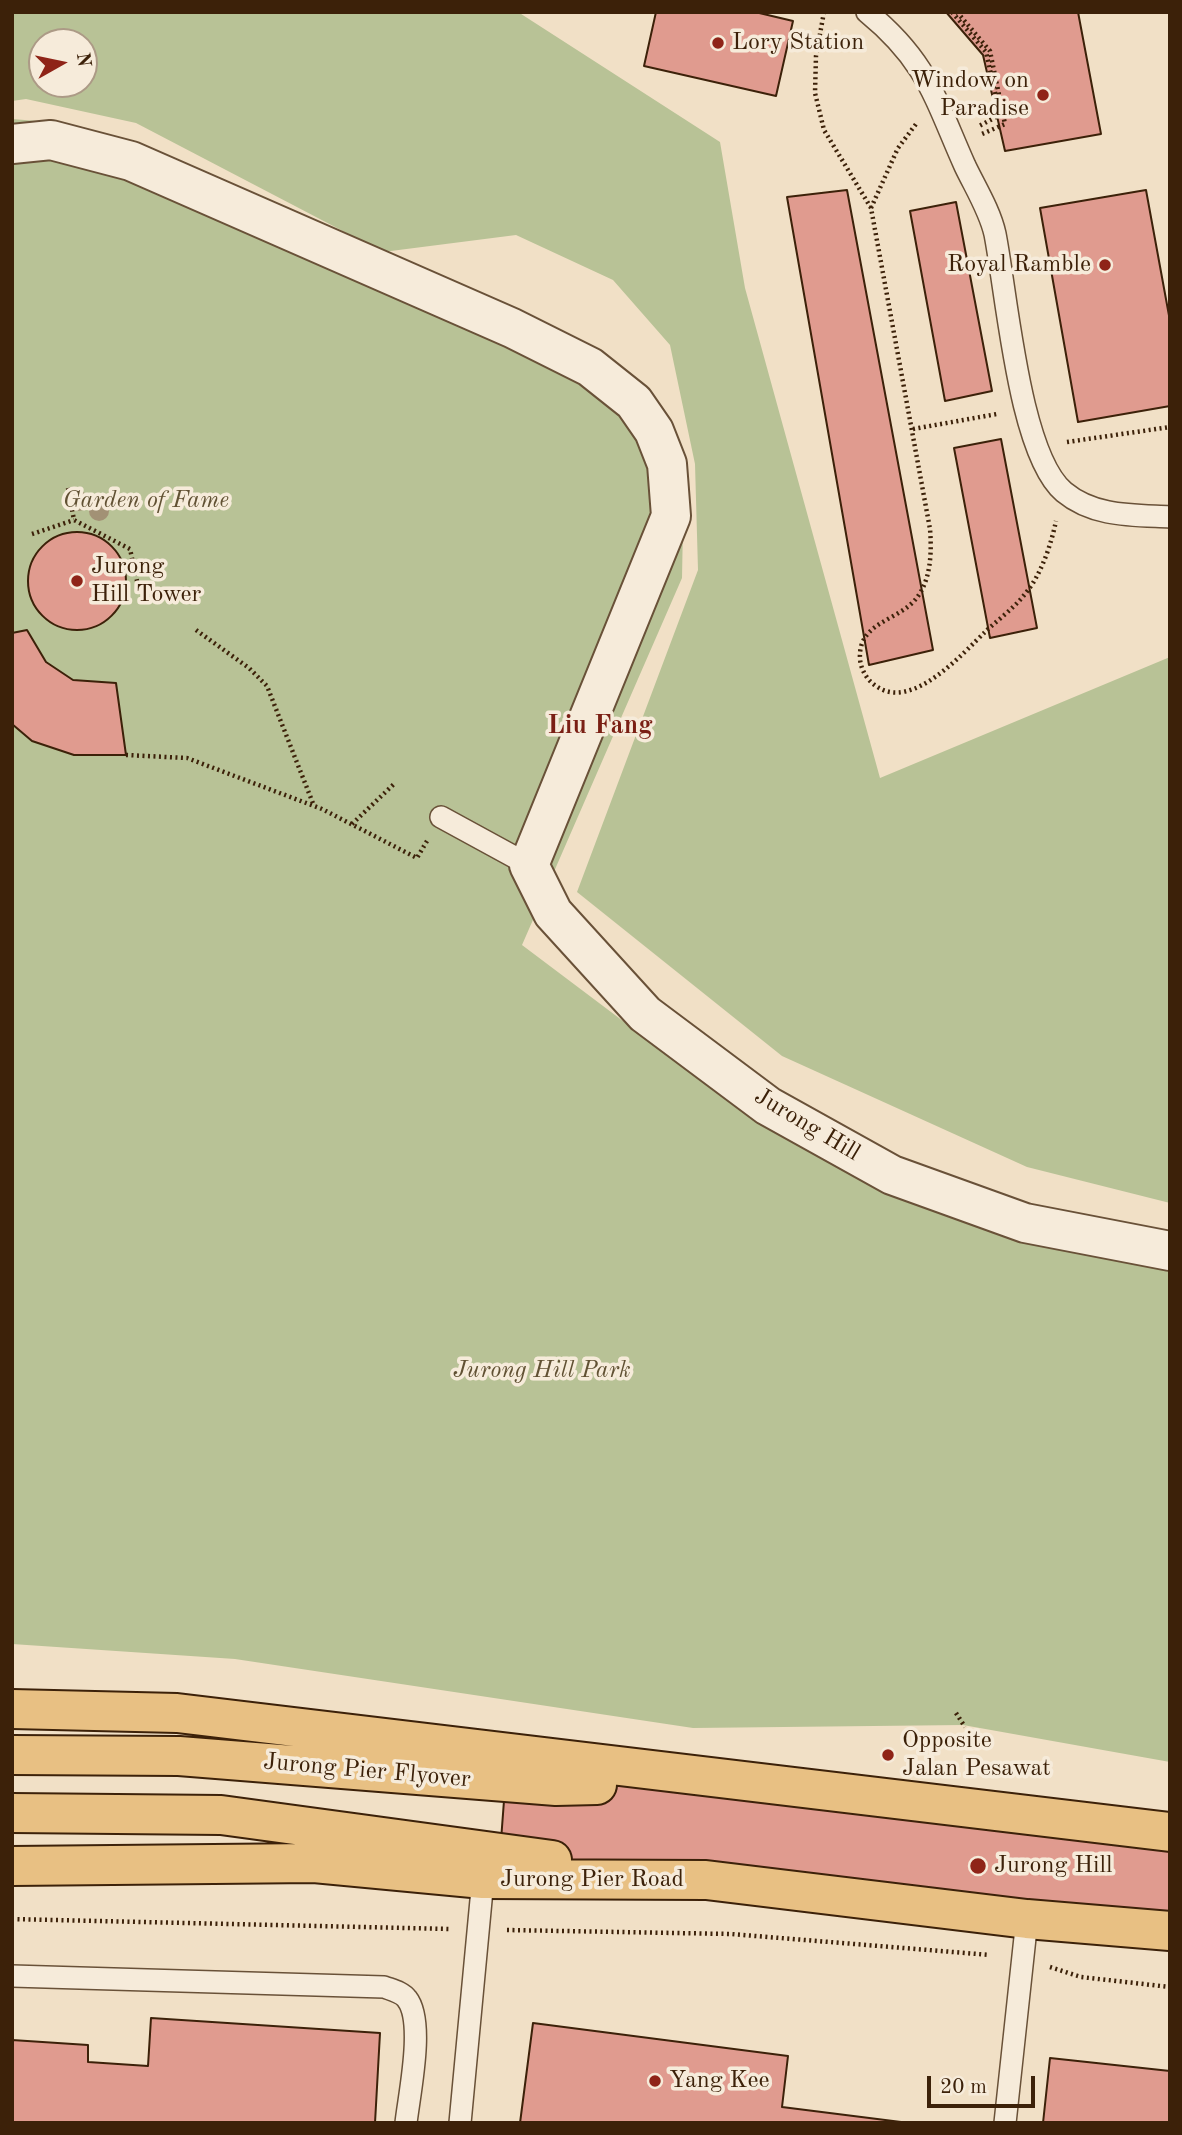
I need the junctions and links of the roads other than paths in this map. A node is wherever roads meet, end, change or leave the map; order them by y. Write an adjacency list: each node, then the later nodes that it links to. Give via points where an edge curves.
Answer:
1 (867, 12): 3 (lane, via 912,55 937,95 994,230 1025,409 1046,471 1063,491 1085,506 1111,514)
2 (12, 144): 5 (street, via 51,140 131,161 512,328 590,367 634,402 654,431 667,464 670,516)
3 (1170, 517)
4 (441, 817): 5 (lane)
5 (529, 865): 6 (street, Jurong Hill, via 552,912 645,1014 768,1106 892,1175 1025,1223)
6 (1170, 1251)
7 (12, 1709): 9 (main road, via 177,1713)
8 (12, 1755): 9 (main road, Jurong Pier Flyover, via 179,1756 556,1786)
9 (721, 1780): 11 (main road)
10 (12, 1813): 14 (main road, via 221,1815)
11 (1170, 1832)
12 (12, 1866): 13 (main road, Jurong Pier Road, via 314,1863)
13 (483, 1879): 14 (main road, Jurong Pier Road); 19 (lane)
14 (706, 1880): 15 (main road, Jurong Pier Road)
15 (1027, 1919): 16 (main road, Jurong Pier Road); 20 (lane)
16 (1170, 1931)
17 (12, 1976): 18 (lane, via 384,1987 396,1991 414,2013)
18 (406, 2123)
19 (460, 2123)
20 (1005, 2123)

